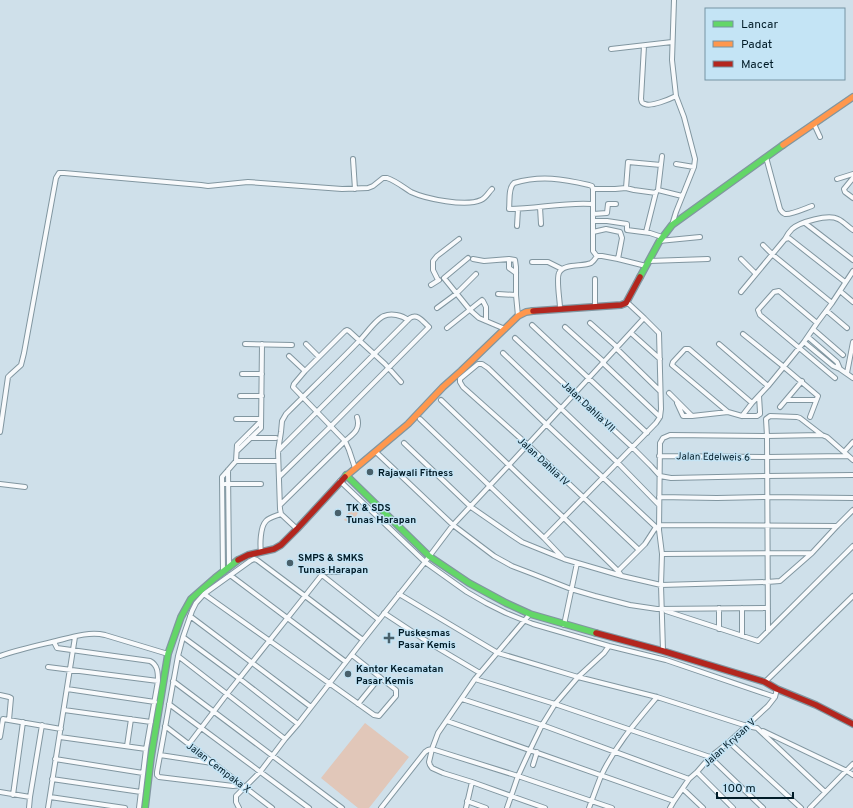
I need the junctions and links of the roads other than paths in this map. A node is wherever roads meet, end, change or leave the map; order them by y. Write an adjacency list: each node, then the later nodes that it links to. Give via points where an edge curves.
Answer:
1 (674, 0): 2 (street)
2 (672, 42): 3 (street); 5 (street)
3 (644, 46): 4 (street); 5 (street, via 642,102 647,105)
4 (611, 49)
5 (676, 96): 14 (street, via 693,152)
6 (853, 97): 7 (street)
7 (814, 124): 8 (street); 10 (street)
8 (820, 136)
9 (662, 156): 13 (street)
10 (766, 157): 27 (street, via 782,212 789,214); 36 (street)
11 (353, 159): 19 (street)
12 (676, 164): 14 (street)
13 (661, 165): 18 (street, via 628,162); 22 (street)
14 (694, 167): 23 (street)
15 (853, 174): 16 (street)
16 (837, 178)
17 (853, 178): 24 (street, via 844,189)
18 (626, 188): 21 (street); 22 (street)
19 (355, 189): 20 (street, via 370,188 383,178 387,178 427,198 468,203 481,200); 152 (street, via 248,182 208,186 64,172 58,174 24,354 21,365 8,378)
20 (492, 189)
21 (592, 189): 25 (street); 29 (street, via 589,185 560,179 536,178 517,182 511,186 509,209)
22 (657, 192): 23 (street); 40 (street)
23 (682, 196): 36 (street)
24 (853, 198)
25 (592, 204): 28 (street); 31 (street)
26 (616, 204): 30 (street, via 608,204)
27 (812, 206)
28 (540, 207): 29 (street); 35 (street)
29 (518, 209): 37 (street)
30 (608, 213): 31 (street); 33 (street)
31 (592, 214): 32 (street)
32 (592, 221): 33 (street); 39 (street)
33 (607, 221): 40 (street, via 627,224 627,230)
34 (805, 223): 38 (street, via 834,218); 44 (street, via 793,228); 54 (street)
35 (541, 224)
36 (672, 224): 43 (street)
37 (517, 226)
38 (853, 230)
39 (592, 232): 47 (street, via 593,251); 50 (street, via 606,229 620,232 622,238)
40 (646, 232): 43 (street)
41 (700, 237): 43 (street)
42 (459, 239): 63 (street, via 433,261 433,270)
43 (661, 239): 56 (street)
44 (785, 239): 46 (street); 65 (street, via 790,238)
45 (763, 245): 46 (street)
46 (773, 254): 61 (street); 73 (street)
47 (597, 256): 50 (street); 57 (street, via 590,264)
48 (468, 258): 62 (street)
49 (509, 259): 53 (street); 59 (street, via 509,268); 59 (street, via 516,261)
50 (618, 259): 56 (street)
51 (708, 259): 56 (street)
52 (741, 259): 61 (street)
53 (473, 260)
54 (853, 260)
55 (532, 262): 57 (street, via 548,262)
56 (648, 264): 74 (street)
57 (562, 269): 77 (street, via 558,278)
58 (853, 270): 65 (street)
59 (516, 273): 71 (street)
60 (476, 274): 69 (street)
61 (756, 274): 68 (street)
62 (444, 278): 63 (street); 69 (street)
63 (438, 280): 66 (street)
64 (595, 280): 75 (street)
65 (845, 282): 67 (street)
66 (431, 285)
67 (840, 291): 72 (street); 73 (street)
68 (741, 292)
69 (456, 294): 76 (street); 78 (street)
70 (498, 294): 71 (street)
71 (516, 295): 80 (street)
72 (853, 302)
73 (832, 303): 79 (street)
74 (629, 305): 75 (street); 81 (street)
75 (595, 306): 77 (street)
76 (437, 308)
77 (560, 308): 80 (street, via 536,310)
78 (470, 310): 83 (street); 83 (street, via 480,300 483,301 486,307); 88 (street)
79 (827, 311): 85 (street); 89 (street)
80 (518, 316): 90 (street)
81 (644, 318): 92 (street); 113 (street, via 659,333)
82 (408, 320): 96 (street, via 396,315 383,316); 108 (street); 116 (street, via 417,316 429,327)
83 (486, 321): 90 (street)
84 (590, 323): 104 (street)
85 (817, 323): 91 (street); 105 (street, via 779,291 774,292 760,306 760,315)
86 (532, 325): 124 (street)
87 (565, 327): 114 (street)
88 (447, 328)
89 (847, 328)
90 (505, 329): 174 (street, via 408,424)
91 (813, 329): 94 (street); 109 (street)
92 (631, 333): 104 (street); 113 (street)
93 (744, 334): 115 (street)
94 (808, 337): 97 (street); 106 (street)
95 (515, 338): 130 (street, Jalan Dahlia VII)
96 (360, 340): 108 (street); 112 (street, via 350,330 346,330); 134 (street)
97 (804, 342): 105 (street); 111 (street)
98 (853, 342): 119 (street)
99 (245, 344): 100 (street)
100 (262, 344): 103 (street); 121 (street)
101 (306, 344): 112 (street)
102 (718, 344): 127 (street)
103 (292, 345)
104 (617, 348): 114 (street); 128 (street)
105 (799, 348): 115 (street); 123 (street)
106 (826, 352): 111 (street); 117 (street, via 837,362)
107 (503, 353): 140 (street)
108 (374, 354): 116 (street); 142 (street)
109 (843, 355)
110 (290, 356): 118 (street)
111 (822, 357): 117 (street)
112 (319, 358): 118 (street)
113 (660, 359): 128 (street)
114 (603, 363): 124 (street); 144 (street)
115 (784, 367): 125 (street); 127 (street)
116 (389, 368): 126 (street); 151 (street)
117 (840, 369): 119 (street)
118 (305, 371): 134 (street, via 293,386)
119 (847, 373): 122 (street)
120 (242, 374): 121 (street)
121 (262, 374): 132 (street)
122 (852, 376)
123 (835, 378)
124 (588, 379): 130 (street); 153 (street)
125 (802, 381): 136 (street); 137 (street, via 818,396)
126 (402, 382)
127 (768, 386): 133 (street)
128 (661, 391): 144 (street)
129 (669, 393): 141 (street, via 676,400 682,416)
130 (575, 394): 140 (street); 162 (street, Jalan Dahlia VII)
131 (240, 396): 132 (street)
132 (262, 396): 149 (street)
133 (759, 396): 138 (street); 143 (street, via 759,415)
134 (303, 397): 142 (street); 163 (street, via 282,419)
135 (441, 400): 173 (street)
136 (787, 400): 137 (street); 139 (street)
137 (816, 400): 145 (street)
138 (752, 403): 141 (street, via 689,349 685,349 672,365); 143 (street)
139 (780, 407)
140 (561, 409): 150 (street); 172 (street)
141 (728, 412): 143 (street)
142 (317, 413): 151 (street); 163 (street)
143 (742, 416)
144 (660, 417): 153 (street)
145 (810, 417)
146 (357, 418): 158 (street, via 358,428)
147 (236, 419): 149 (street)
148 (420, 419): 187 (street)
149 (261, 420): 156 (street, via 261,428); 164 (street, via 237,445)
150 (546, 424): 161 (street); 161 (street, Jalan Dahlia IV, via 482,364 468,371 460,379 461,384); 181 (street)
151 (331, 426): 158 (street); 180 (street)
152 (0, 432)
153 (647, 433): 162 (street)
154 (822, 435): 155 (street); 155 (street, via 800,418 770,416 766,420); 166 (street)
155 (767, 436): 167 (street, via 670,435 663,438 660,443); 168 (street)
156 (250, 438): 157 (street); 164 (street)
157 (276, 438)
158 (345, 441): 174 (street); 193 (street)
159 (404, 442): 195 (street)
160 (853, 442): 166 (street)
161 (528, 445): 173 (street); 189 (street, Jalan Dahlia IV)
162 (632, 447): 172 (street); 178 (street, Jalan Dahlia VII)
163 (278, 451): 180 (street)
164 (236, 452): 170 (street)
165 (377, 453): 199 (street)
166 (846, 454): 168 (street, Jalan Edelweis 6); 169 (street)
167 (659, 456): 168 (street, Jalan Edelweis 6); 178 (street)
168 (767, 457): 179 (street)
169 (853, 460)
170 (236, 461): 171 (street); 175 (street)
171 (276, 461)
172 (618, 463): 181 (street); 194 (street)
173 (509, 465): 187 (street); 198 (street)
174 (355, 468): 176 (street)
175 (228, 470): 184 (street, via 222,477); 185 (street)
176 (346, 475): 182 (street); 211 (street)
177 (853, 475): 179 (street)
178 (660, 476): 179 (street); 190 (street)
179 (767, 476): 191 (street)
180 (279, 477): 193 (street)
181 (603, 477): 189 (street); 202 (street)
182 (340, 480): 203 (street); 213 (street)
183 (0, 484): 188 (street)
184 (222, 484): 185 (street); 218 (street)
185 (228, 484): 186 (street); 215 (street)
186 (261, 484)
187 (490, 486): 195 (street); 204 (street)
188 (25, 487)
189 (584, 497): 198 (street); 206 (street, Jalan Dahlia IV)
190 (659, 497): 191 (street); 194 (street)
191 (767, 497): 192 (street); 200 (street)
192 (853, 498)
193 (280, 505): 197 (street)
194 (659, 505): 202 (street)
195 (471, 507): 199 (street); 212 (street, via 522,542)
196 (853, 510): 201 (street)
197 (281, 514): 203 (street); 207 (street, via 264,524 260,540)
198 (564, 518): 204 (street); 217 (street)
199 (453, 525): 211 (street); 225 (street, via 494,556 512,566)
200 (767, 525): 201 (street); 202 (street); 208 (street)
201 (837, 526): 209 (street)
202 (658, 528): 206 (street); 210 (street)
203 (297, 529): 207 (street, via 274,549)
204 (544, 538): 212 (street)
205 (853, 546): 242 (street)
206 (639, 550): 217 (street)
207 (261, 552): 215 (street, via 244,557)
208 (767, 553): 209 (street); 210 (street); 223 (street)
209 (812, 553): 223 (street, via 780,581)
210 (662, 554): 224 (street)
211 (429, 556): 213 (street); 235 (street, via 469,583)
212 (564, 559): 214 (street)
213 (425, 562): 227 (street); 239 (street, via 467,592)
214 (577, 563): 222 (street); 225 (street)
215 (229, 567): 218 (street)
216 (316, 571): 220 (street)
217 (618, 571): 222 (street)
218 (223, 572): 253 (street, via 191,599 181,617)
219 (339, 572): 220 (street)
220 (323, 574): 228 (street); 238 (street)
221 (230, 575): 226 (street); 228 (street, via 254,559); 237 (street)
222 (622, 576): 224 (street)
223 (767, 582): 224 (street); 232 (street)
224 (661, 585): 233 (street)
225 (571, 589): 233 (street, via 630,605); 240 (street)
226 (204, 594): 236 (street); 246 (street)
227 (399, 594): 234 (street); 252 (street)
228 (305, 596): 237 (street); 247 (street)
229 (853, 596): 269 (street)
230 (719, 608): 231 (street); 233 (street); 241 (street)
231 (742, 608): 232 (street); 243 (street)
232 (768, 608): 242 (street)
233 (662, 610): 241 (street); 251 (street)
234 (384, 613): 238 (street); 262 (street)
235 (530, 614): 239 (street); 240 (street)
236 (190, 616): 245 (street); 259 (street)
237 (288, 618): 246 (street); 258 (street)
238 (379, 620): 247 (street)
239 (525, 621): 249 (street); 252 (street)
240 (564, 625): 251 (street)
241 (719, 629): 243 (street)
242 (768, 631): 243 (street, via 758,641)
243 (742, 636)
244 (75, 637): 248 (street); 250 (street); 253 (street, via 101,634)
245 (182, 637): 256 (street); 265 (street)
246 (270, 640): 259 (street); 270 (street)
247 (363, 640): 254 (street)
248 (54, 642): 250 (street, via 57,648); 255 (street)
249 (609, 646): 257 (street); 264 (street)
250 (74, 650): 261 (street); 267 (street, via 150,661 156,666)
251 (665, 651): 257 (street); 269 (street)
252 (498, 653): 262 (street); 264 (street)
253 (168, 654): 303 (street)
254 (352, 655): 258 (street); 263 (street)
255 (0, 656)
256 (178, 656): 268 (street); 273 (street)
257 (666, 660): 276 (street)
258 (346, 662): 270 (street)
259 (252, 663): 265 (street); 282 (street)
260 (48, 667): 261 (street)
261 (71, 669): 267 (street); 271 (street)
262 (480, 673): 266 (street)
263 (380, 677): 280 (street); 280 (street, via 396,690 395,697 379,716)
264 (578, 677): 275 (street); 281 (street)
265 (240, 679): 273 (street); 291 (street)
266 (475, 679): 277 (street); 281 (street)
267 (158, 681): 278 (street)
268 (173, 681): 279 (street); 284 (street)
269 (765, 682): 272 (street)
270 (330, 684): 280 (street); 282 (street)
271 (67, 689): 278 (street); 283 (street)
272 (778, 689): 276 (street); 292 (street)
273 (227, 694): 284 (street); 304 (street)
274 (0, 696): 287 (street, via 11,698)
275 (657, 697): 296 (street); 300 (street)
276 (775, 697): 296 (street, Jalan Krysan V)
277 (462, 699): 288 (street); 294 (street)
278 (155, 702): 290 (street)
279 (169, 704): 295 (street); 297 (street)
280 (358, 704)
281 (555, 704): 294 (street); 300 (street)
282 (311, 706): 291 (street)
283 (64, 710): 286 (street); 299 (street)
284 (214, 711): 297 (street); 314 (street)
285 (2, 719): 287 (street); 301 (street)
286 (131, 719): 290 (street); 307 (street)
287 (9, 720): 289 (street)
288 (447, 721): 309 (street, via 438,733); 310 (street)
289 (23, 722): 293 (street); 335 (street)
290 (151, 722): 303 (street)
291 (298, 724): 304 (street)
292 (853, 724)
293 (42, 725): 299 (street); 337 (street)
294 (542, 725): 310 (street); 311 (street)
295 (165, 726): 306 (street, Jalan Cempaka X); 313 (street)
296 (747, 726): 298 (street); 305 (street, Jalan Krysan V)
297 (202, 728): 306 (street); 321 (street)
298 (757, 728): 320 (street); 334 (street)
299 (61, 729): 302 (street)
300 (630, 730): 311 (street); 315 (street)
301 (0, 737)
302 (60, 737): 307 (street); 316 (street)
303 (151, 737): 308 (street); 346 (street)
304 (285, 739): 314 (street)
305 (729, 742): 315 (street, Jalan Krysan V); 362 (street)
306 (189, 744): 317 (street, Jalan Cempaka X)
307 (127, 746): 308 (street)
308 (146, 749): 323 (street)
309 (432, 749): 325 (street); 329 (street, via 429,762 432,768); 351 (street, via 425,752)
310 (530, 750): 312 (street); 325 (street)
311 (616, 751): 326 (street); 328 (street)
312 (537, 752): 319 (street); 326 (street)
313 (160, 755): 317 (street); 330 (street, via 158,777)
314 (272, 755): 321 (street); 350 (street)
315 (710, 757): 322 (street, Jalan Krysan V); 361 (street)
316 (55, 758): 323 (street); 327 (street)
317 (212, 763): 330 (street, Jalan Cempaka X)
318 (853, 764): 320 (street)
319 (533, 765)
320 (847, 771): 324 (street); 334 (street)
321 (260, 772): 330 (street); 349 (street)
322 (697, 772): 328 (street, Jalan Krysan V); 360 (street)
323 (143, 773): 333 (street)
324 (853, 775)
325 (518, 776): 336 (street); 340 (street)
326 (602, 776): 340 (street); 341 (street)
327 (52, 779): 333 (street); 338 (street)
328 (689, 779): 331 (street, Jalan Krysan V)
329 (472, 782): 336 (street); 339 (street)
330 (243, 786): 347 (street, via 236,798 236,805); 348 (street, Jalan Cempaka X)
331 (682, 789): 341 (street, Jalan Krysan V); 359 (street)
332 (0, 792): 335 (street)
333 (141, 792): 345 (street)
334 (826, 792): 363 (street)
335 (13, 794): 337 (street)
336 (511, 795): 354 (street); 355 (street)
337 (30, 797): 342 (street)
338 (50, 797): 343 (street); 344 (street)
339 (467, 801): 352 (street); 353 (street)
340 (592, 801): 356 (street); 357 (street)
341 (674, 801): 358 (street, Jalan Krysan V)
342 (29, 808)
343 (48, 808)
344 (125, 808)
345 (138, 808)
346 (145, 808)
347 (239, 808)
348 (272, 808)
349 (309, 808)
350 (342, 808)
351 (381, 808)
352 (466, 808)
353 (486, 808)
354 (507, 808)
355 (545, 808)
356 (589, 808)
357 (612, 808)
358 (670, 808)
359 (703, 808)
360 (733, 808)
361 (763, 808)
362 (801, 808)
363 (810, 808)

